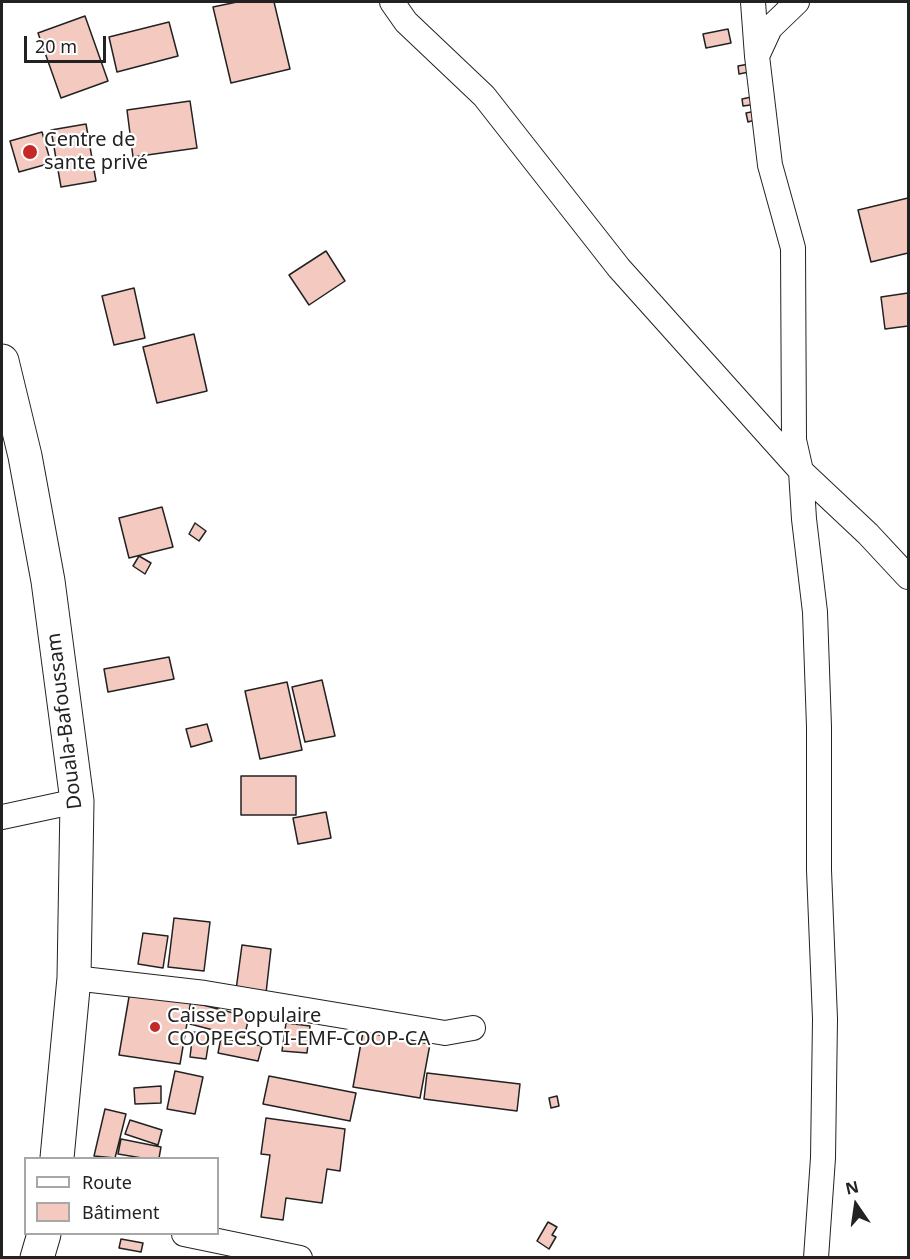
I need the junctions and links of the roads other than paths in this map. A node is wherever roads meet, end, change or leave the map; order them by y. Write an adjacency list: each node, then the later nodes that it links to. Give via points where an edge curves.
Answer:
1 (392, 2): 6 (street, via 406,22 484,96 620,268)
2 (753, 2): 4 (street)
3 (797, 2): 4 (street, via 770,28)
4 (757, 56): 6 (street, via 770,165 793,248 795,440)
5 (2, 361): 8 (highway, Douala-Bafoussam, via 46,570)
6 (801, 471): 7 (street); 17 (street, via 815,612 825,1019 823,1158)
7 (909, 577)
8 (77, 801): 9 (street); 10 (highway, Douala-Bafoussam)
9 (2, 817)
10 (74, 978): 11 (street, via 205,993 445,1033); 12 (highway, Douala-Bafoussam)
11 (473, 1028)
12 (57, 1157)
13 (44, 1235): 15 (highway)
14 (194, 1235): 16 (street)
15 (38, 1257)
16 (300, 1257)
17 (816, 1257)

